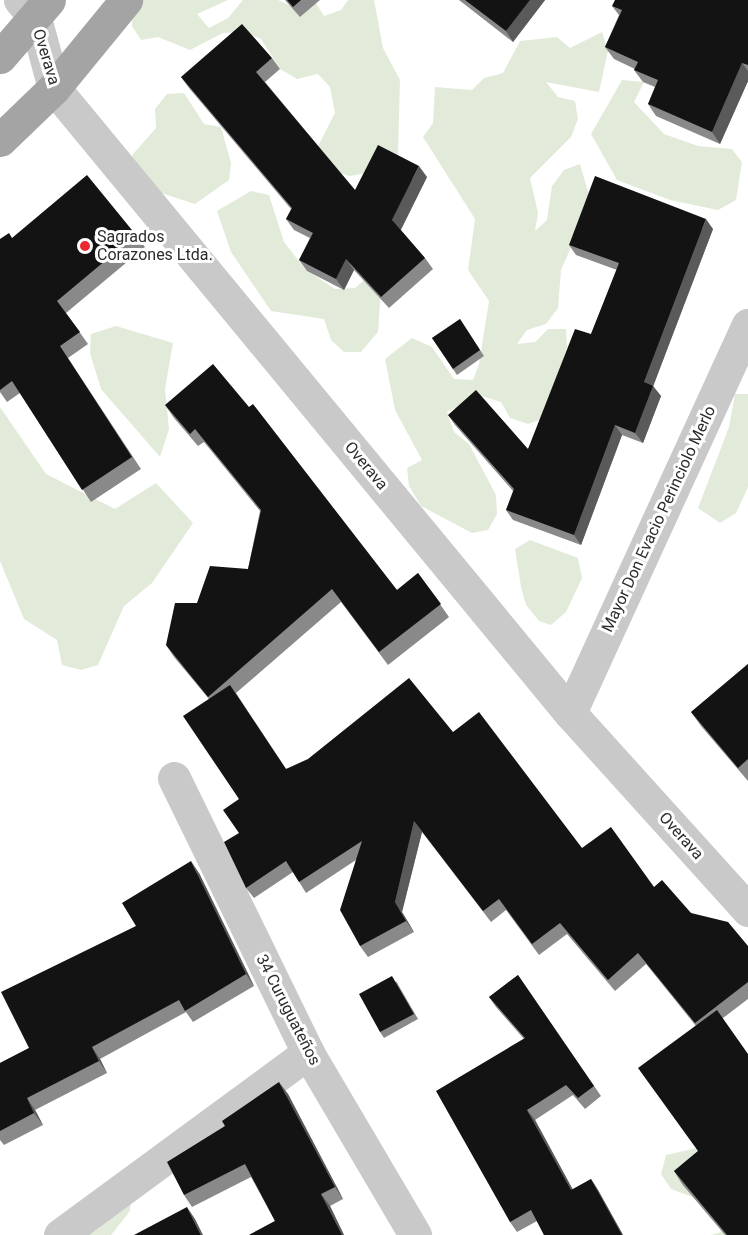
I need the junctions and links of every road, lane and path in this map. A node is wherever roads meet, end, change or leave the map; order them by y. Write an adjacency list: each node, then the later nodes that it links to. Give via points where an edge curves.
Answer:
1 (126, 0): 4 (main road)
2 (35, 6): 3 (main road); 4 (street, Overava)
3 (0, 57)
4 (54, 88): 5 (main road); 7 (street, Overava)
5 (0, 140)
6 (748, 325): 7 (street, Mayor Don Evacio Perinciolo Merlo)
7 (570, 713): 9 (street, Overava)
8 (174, 778): 10 (street, 34 Curuguateños)
9 (748, 910)
10 (308, 1053): 11 (street); 12 (street, 34 Curuguateños)
11 (60, 1235)
12 (415, 1235)

